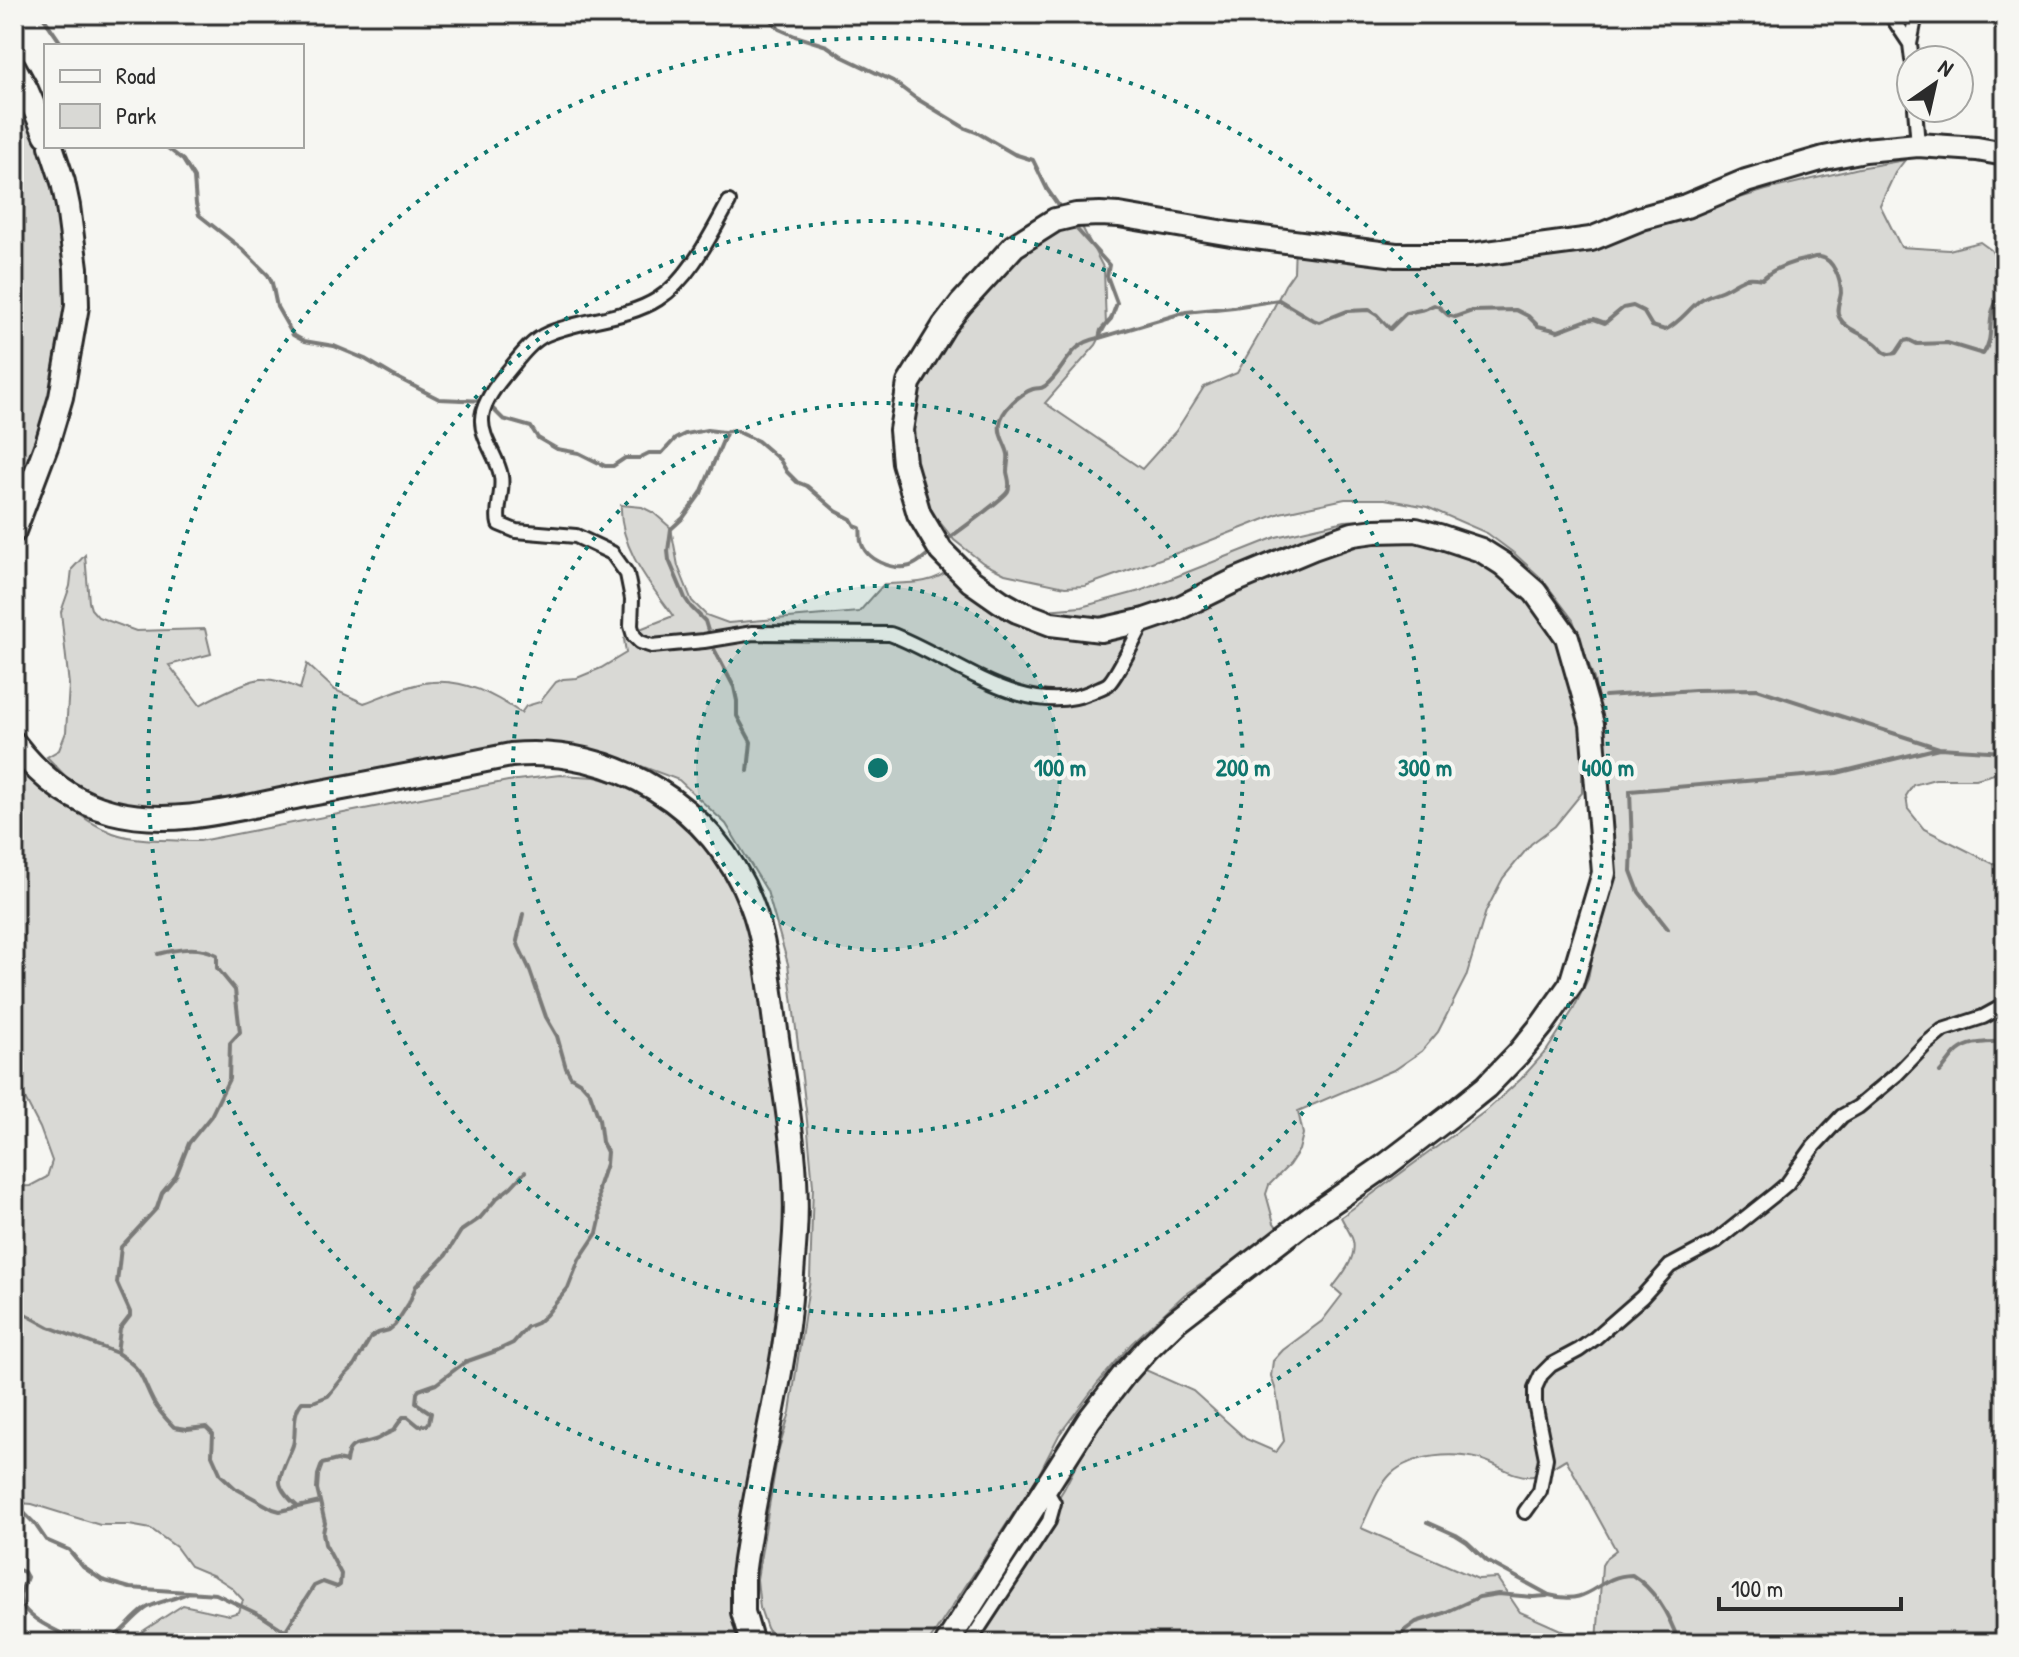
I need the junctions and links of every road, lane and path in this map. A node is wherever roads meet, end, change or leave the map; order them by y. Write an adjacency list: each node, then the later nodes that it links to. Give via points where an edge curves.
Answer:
1 (1890, 14): 3 (street)
2 (1916, 14): 3 (street)
3 (1910, 44)
4 (14, 67): 6 (highway)
5 (1916, 124): 7 (street)
6 (44, 130)
7 (1918, 145): 9 (highway); 12 (highway, via 1824,158 1591,239 1472,255 1396,255 1100,214 1076,215 1041,228 1014,246 961,304 909,383 901,430 910,489 941,551 971,581 1009,607 1073,628 1101,630)
8 (52, 148): 11 (highway, via 68,206 77,306 61,397)
9 (2005, 154)
10 (729, 202): 12 (street, via 688,272 658,299 545,334 499,382 482,417 501,476 499,524 516,531 576,536 612,553 627,574 634,636 652,646 753,633 890,634 1001,688 1040,700 1077,698 1109,684)
11 (14, 531)
12 (1145, 620): 15 (highway, via 1353,534 1416,530 1481,550 1535,592 1567,637 1592,724 1604,873 1571,984 1503,1072 1175,1322 1123,1376)
13 (14, 743): 17 (highway, via 39,773 68,793 91,806 141,817 200,816 511,755 554,754 631,775 679,803 715,841 739,876 760,934 795,1185 786,1334 743,1575 743,1612)
14 (2005, 1005): 16 (street, via 1943,1030 1842,1116 1787,1184 1715,1242 1670,1266 1594,1339 1541,1375 1535,1403 1546,1458 1540,1491)
15 (1045, 1488): 18 (highway); 19 (street, via 1054,1503 1049,1521)
16 (1525, 1512)
17 (752, 1643)
18 (947, 1643)
19 (969, 1643)

